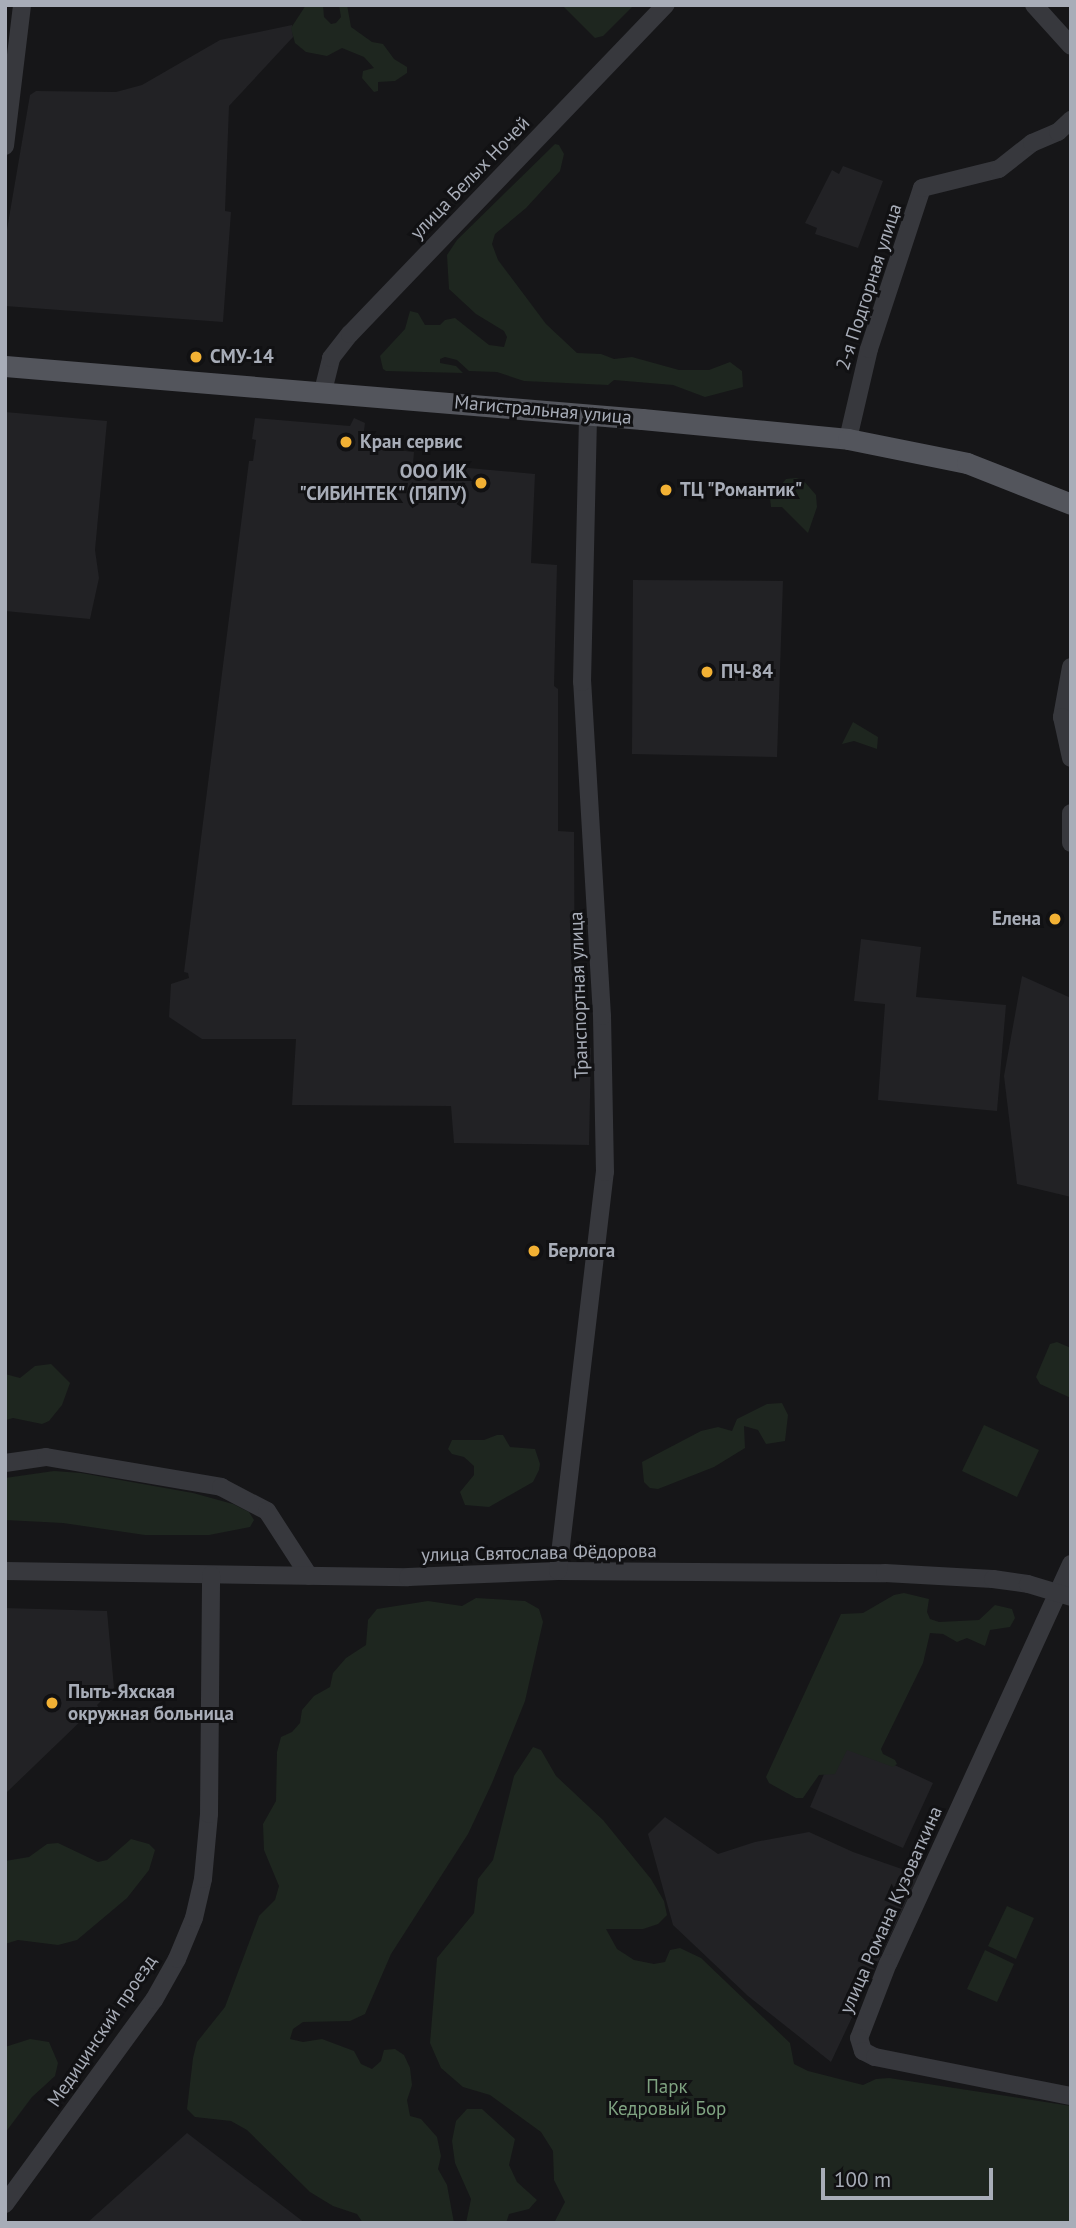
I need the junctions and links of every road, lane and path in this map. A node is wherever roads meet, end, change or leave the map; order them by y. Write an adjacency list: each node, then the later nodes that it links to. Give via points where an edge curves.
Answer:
1 (22, 5): 6 (street)
2 (666, 5): 8 (street, улица Белых Ночей, via 367,314 331,358)
3 (1034, 5): 4 (street)
4 (1071, 46)
5 (1071, 120): 10 (street, 2-я Подгорная улица, via 999,169 922,188 870,349)
6 (5, 146)
7 (5, 366): 8 (main road, Магистральная улица)
8 (323, 391): 9 (main road, Магистральная улица)
9 (588, 414): 10 (main road, Магистральная улица); 19 (street, Транспортная улица, via 582,682 602,1016 605,1172)
10 (848, 439): 11 (main road, Магистральная улица, via 967,463)
11 (1071, 504)
12 (1071, 667): 13 (street, via 1062,717)
13 (1071, 758)
14 (1071, 813): 15 (street)
15 (1071, 843)
16 (5, 1463): 21 (street, via 46,1457 221,1487 267,1511)
17 (1071, 1564): 22 (street, улица Романа Кузоваткина)
18 (5, 1571): 20 (street, улица Святослава Фёдорова)
19 (558, 1571): 21 (street, улица Святослава Фёдорова); 22 (street, улица Святослава Фёдорова, via 967,1576 1028,1584)
20 (211, 1574): 21 (street, улица Святослава Фёдорова); 24 (street, Медицинский проезд, via 209,1814 194,1918 154,2000)
21 (309, 1576)
22 (1064, 1595): 23 (street, улица Романа Кузоваткина, via 888,1963 859,2038 863,2051 875,2057)
23 (1071, 2096)
24 (5, 2204)

